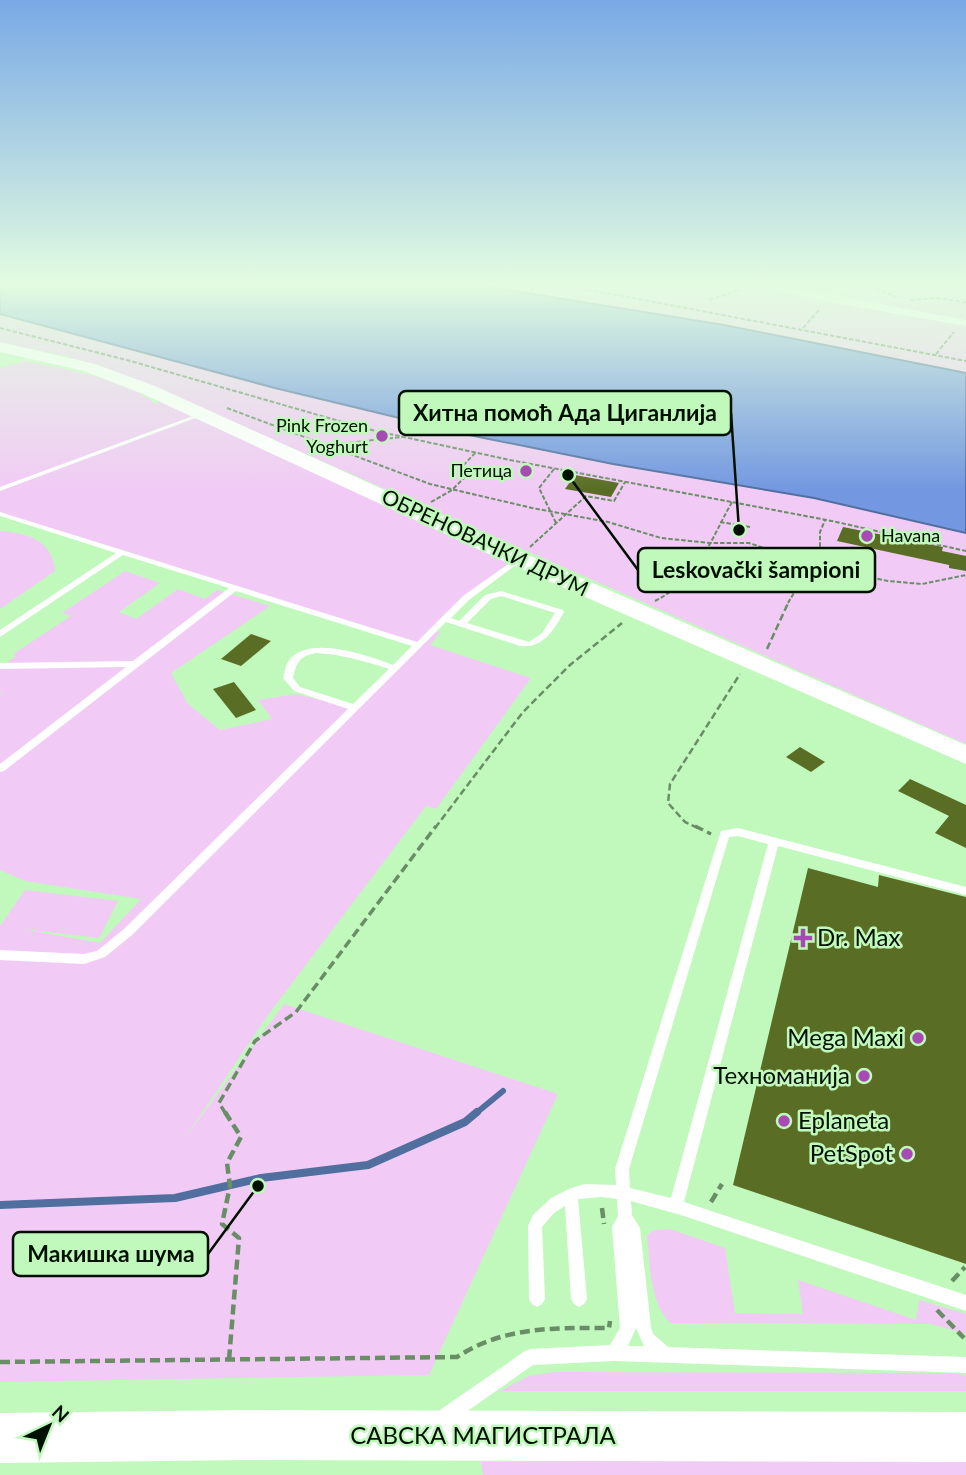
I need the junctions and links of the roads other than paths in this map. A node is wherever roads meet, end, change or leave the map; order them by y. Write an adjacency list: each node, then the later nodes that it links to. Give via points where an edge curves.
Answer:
1 (37, 352): 2 (street, ОБРЕНОВАЧКИ ДРУМ)
2 (211, 409): 3 (lane); 6 (street, ОБРЕНОВАЧКИ ДРУМ, via 283,451)
3 (0, 489)
4 (0, 514): 5 (lane)
5 (121, 553): 7 (lane); 10 (lane)
6 (518, 559): 8 (lane); 16 (street, ОБРЕНОВАЧКИ ДРУМ, via 633,610 758,656)
7 (234, 588): 11 (lane); 12 (lane)
8 (445, 619): 9 (lane); 11 (lane)
9 (461, 624): 9 (lane, via 488,597 501,593 559,614 537,642 528,645)
10 (0, 634)
11 (418, 645): 14 (lane)
12 (135, 664): 13 (lane); 17 (lane)
13 (0, 666)
14 (394, 668): 15 (lane); 15 (lane, via 336,650 305,654 291,665 288,678 297,689)
15 (354, 708): 20 (lane, via 128,932 100,954 83,959)
16 (966, 755)
17 (0, 769)
18 (774, 841): 19 (lane); 21 (lane, via 738,832 722,839 624,1156); 23 (lane)
19 (966, 891)
20 (0, 955)
21 (623, 1195): 22 (lane, via 599,1190); 23 (lane); 24 (lane)
22 (571, 1196): 25 (lane, via 545,1211 535,1226); 26 (lane)
23 (676, 1207): 27 (lane)
24 (625, 1217): 28 (lane, via 619,1227 628,1328); 29 (lane, via 633,1228 644,1333)
25 (537, 1299)
26 (579, 1299)
27 (966, 1303)
28 (614, 1353): 29 (lane); 31 (lane, via 531,1357)
29 (665, 1355): 30 (lane)
30 (966, 1365)
31 (418, 1435): 32 (main road, САВСКА МАГИСТРАЛА); 33 (main road, САВСКА МАГИСТРАЛА)
32 (966, 1437)
33 (0, 1438)

